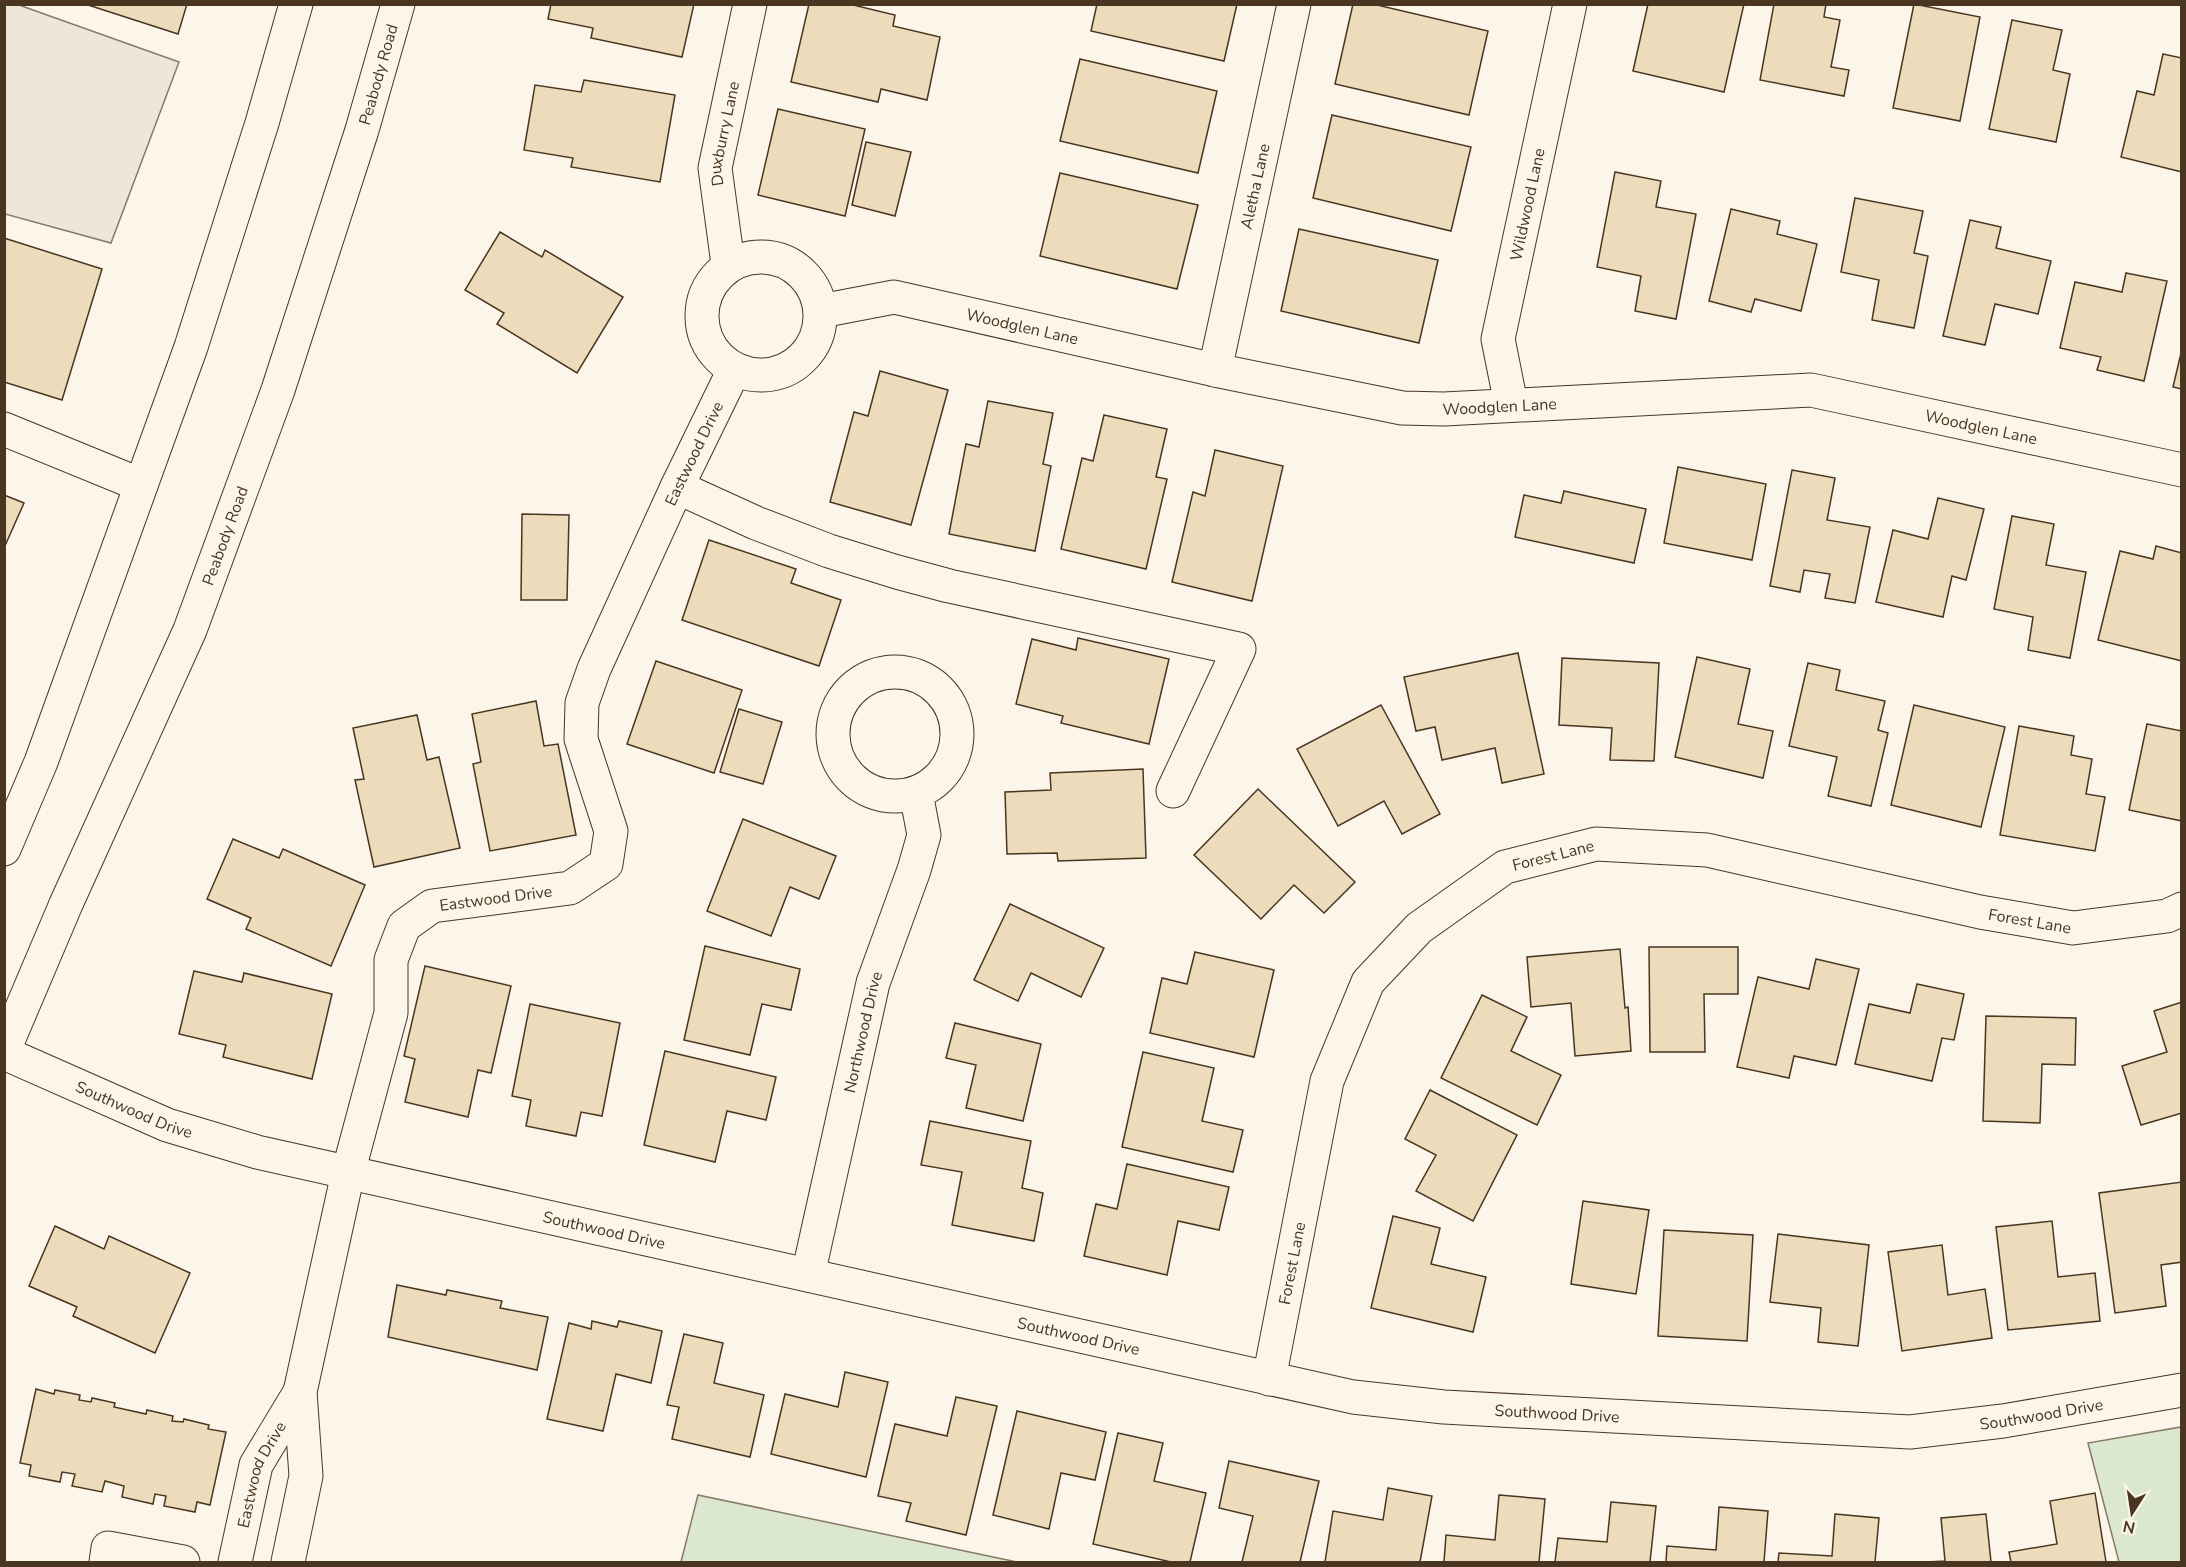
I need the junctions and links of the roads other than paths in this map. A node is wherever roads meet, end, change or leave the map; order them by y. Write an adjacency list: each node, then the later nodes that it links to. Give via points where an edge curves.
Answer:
1 (296, 4): 13 (street, via 191,347)
2 (398, 4): 19 (street, Peabody Road, via 362,130 278,390 190,630)
3 (750, 4): 6 (street, Duxburry Lane, via 715,168)
4 (1294, 4): 9 (street, Aletha Lane)
5 (1570, 4): 10 (street, Wildwood Lane, via 1498,339)
6 (728, 264): 7 (street, via 757,255 788,262 811,282); 8 (street, via 707,288 700,319 710,349)
7 (821, 311): 8 (street, via 816,341 795,366 765,376); 9 (street, Woodglen Lane, via 894,297)
8 (734, 370): 14 (street, Eastwood Drive)
9 (1215, 370): 10 (street, Woodglen Lane, via 1402,408)
10 (1511, 405): 12 (street, Woodglen Lane, via 1811,390)
11 (4, 429): 13 (street)
12 (2181, 470)
13 (141, 485): 17 (street, via 41,762)
14 (678, 487): 15 (street, via 777,531 897,572 1239,649); 20 (street, Eastwood Drive, via 582,703 581,739 611,831 606,864 570,888 432,906 404,926 391,960 391,1013)
15 (1173, 791)
16 (916, 793): 21 (street, Northwood Drive, via 924,835 873,983)
17 (4, 849)
18 (2181, 909): 22 (street, Forest Lane, via 2168,916 2073,928 1980,912 1707,850 1596,844 1505,867 1419,928 1368,982 1327,1082)
19 (4, 1052): 20 (street, Southwood Drive, via 167,1125 257,1152)
20 (348, 1173): 21 (street, Southwood Drive); 24 (street, Eastwood Drive)
21 (808, 1275): 22 (street, Southwood Drive)
22 (1269, 1379): 23 (street, Southwood Drive, via 1353,1397 1444,1407 1910,1432 2003,1421)
23 (2181, 1390)
24 (300, 1392): 27 (street, Eastwood Drive, via 256,1465); 28 (street, Eastwood Drive, via 306,1476)
25 (105, 1563): 26 (street, via 108,1548)
26 (183, 1563)
27 (236, 1563)
28 (288, 1563)

